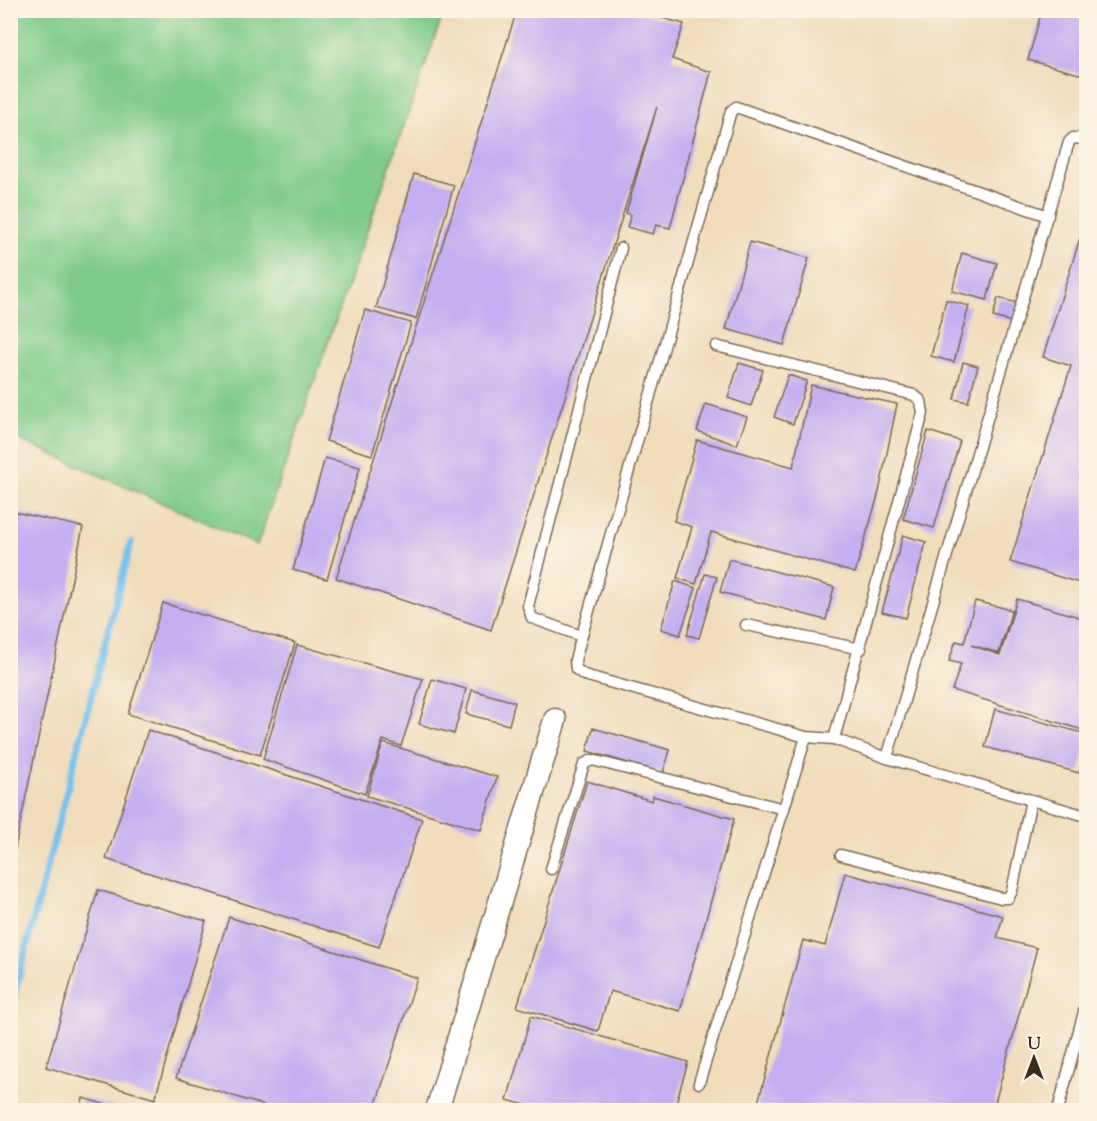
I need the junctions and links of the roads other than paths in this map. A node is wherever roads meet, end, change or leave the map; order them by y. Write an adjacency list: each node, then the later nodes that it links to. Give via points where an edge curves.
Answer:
1 (1086, 139): 2 (lane, via 1073,138 1069,142)
2 (1048, 216): 6 (lane, via 736,107 731,111); 11 (lane)
3 (621, 248): 6 (lane, via 528,606 532,618)
4 (716, 346): 7 (lane, via 914,395 921,401 923,412)
5 (746, 625): 7 (lane)
6 (581, 636): 9 (lane, via 575,660 576,669 584,675)
7 (861, 649): 10 (lane)
8 (555, 720): 19 (street)
9 (806, 737): 10 (lane); 13 (lane)
10 (834, 739): 11 (lane)
11 (887, 758): 12 (lane)
12 (1031, 800): 14 (lane); 15 (lane, via 1008,897)
13 (784, 809): 16 (lane, via 592,760 584,764); 18 (lane)
14 (1086, 816)
15 (842, 855)
16 (551, 869)
17 (1086, 1004): 20 (lane)
18 (699, 1083)
19 (437, 1110)
20 (1058, 1110)

